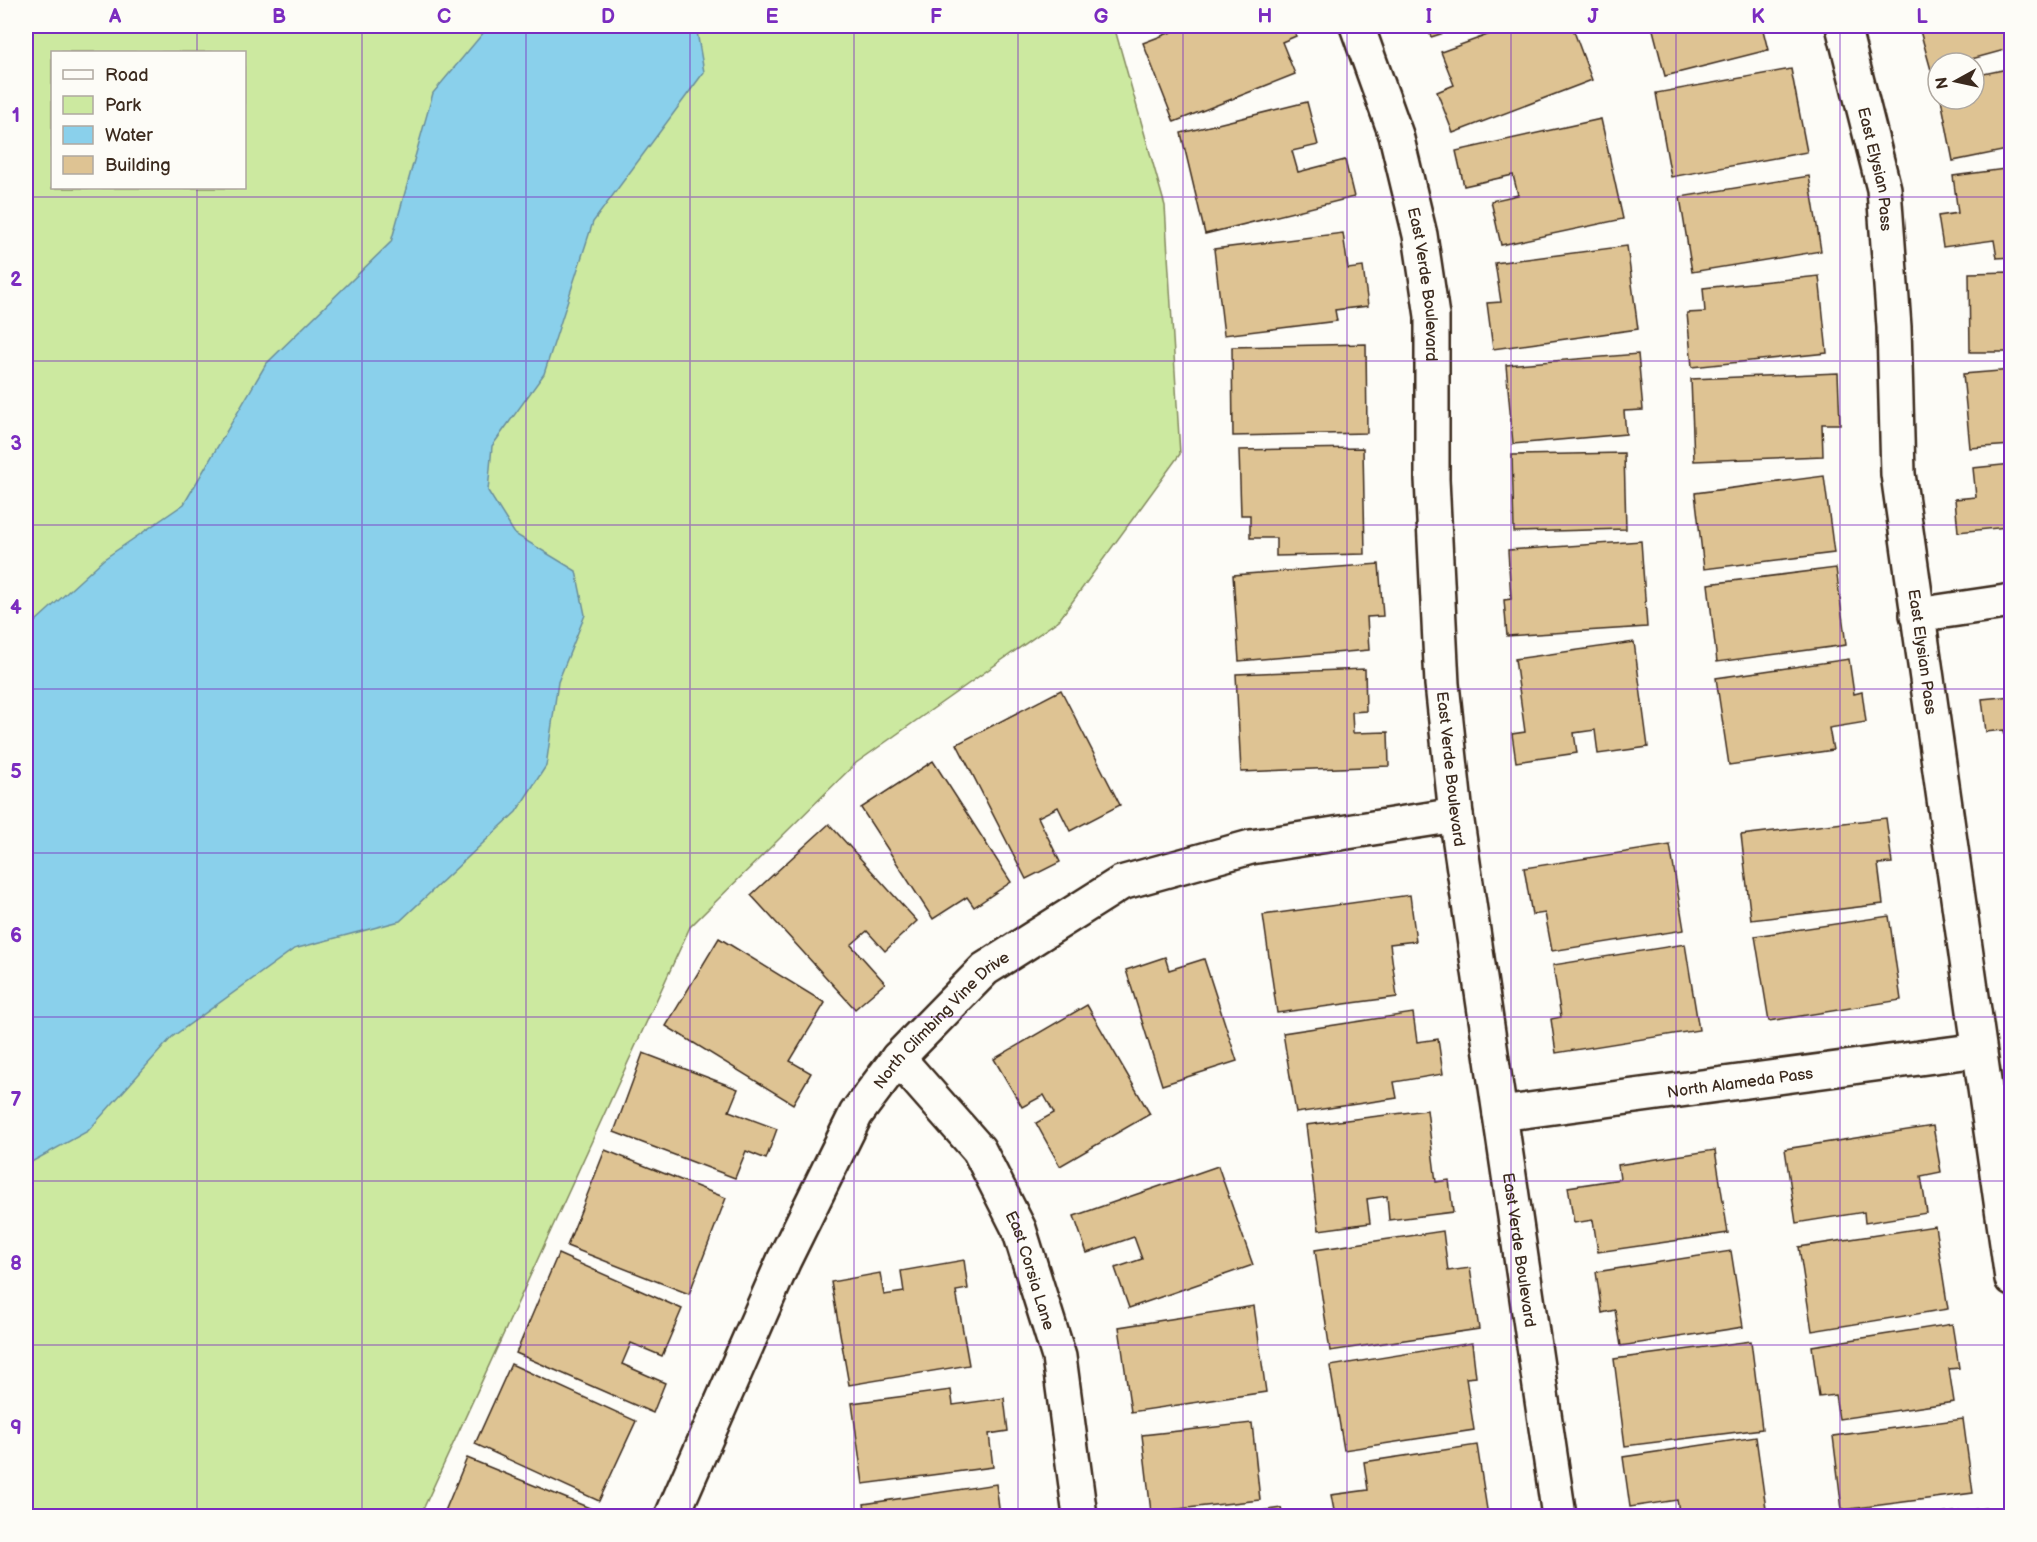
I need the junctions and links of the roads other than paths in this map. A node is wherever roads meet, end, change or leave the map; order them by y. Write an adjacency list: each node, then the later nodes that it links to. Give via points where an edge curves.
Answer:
1 (1358, 26): 5 (street, East Verde Boulevard, via 1396,135 1420,235 1432,316 1432,479 1442,684)
2 (1843, 26): 4 (street, East Elysian Pass, via 1884,189 1899,474)
3 (2012, 601): 4 (street)
4 (1917, 615): 6 (street, East Elysian Pass)
5 (1456, 815): 7 (street, North Climbing Vine Drive, via 1251,847 1121,883 985,969); 8 (street, East Verde Boulevard)
6 (1979, 1050): 8 (street, North Alameda Pass); 9 (street, East Elysian Pass)
7 (898, 1058): 10 (street, North Climbing Vine Drive, via 856,1114 784,1260); 11 (street, East Corsia Lane, via 979,1150 1019,1229 1059,1357)
8 (1500, 1114): 12 (street, East Verde Boulevard)
9 (2012, 1279)
10 (672, 1516)
11 (1080, 1516)
12 (1559, 1516)

